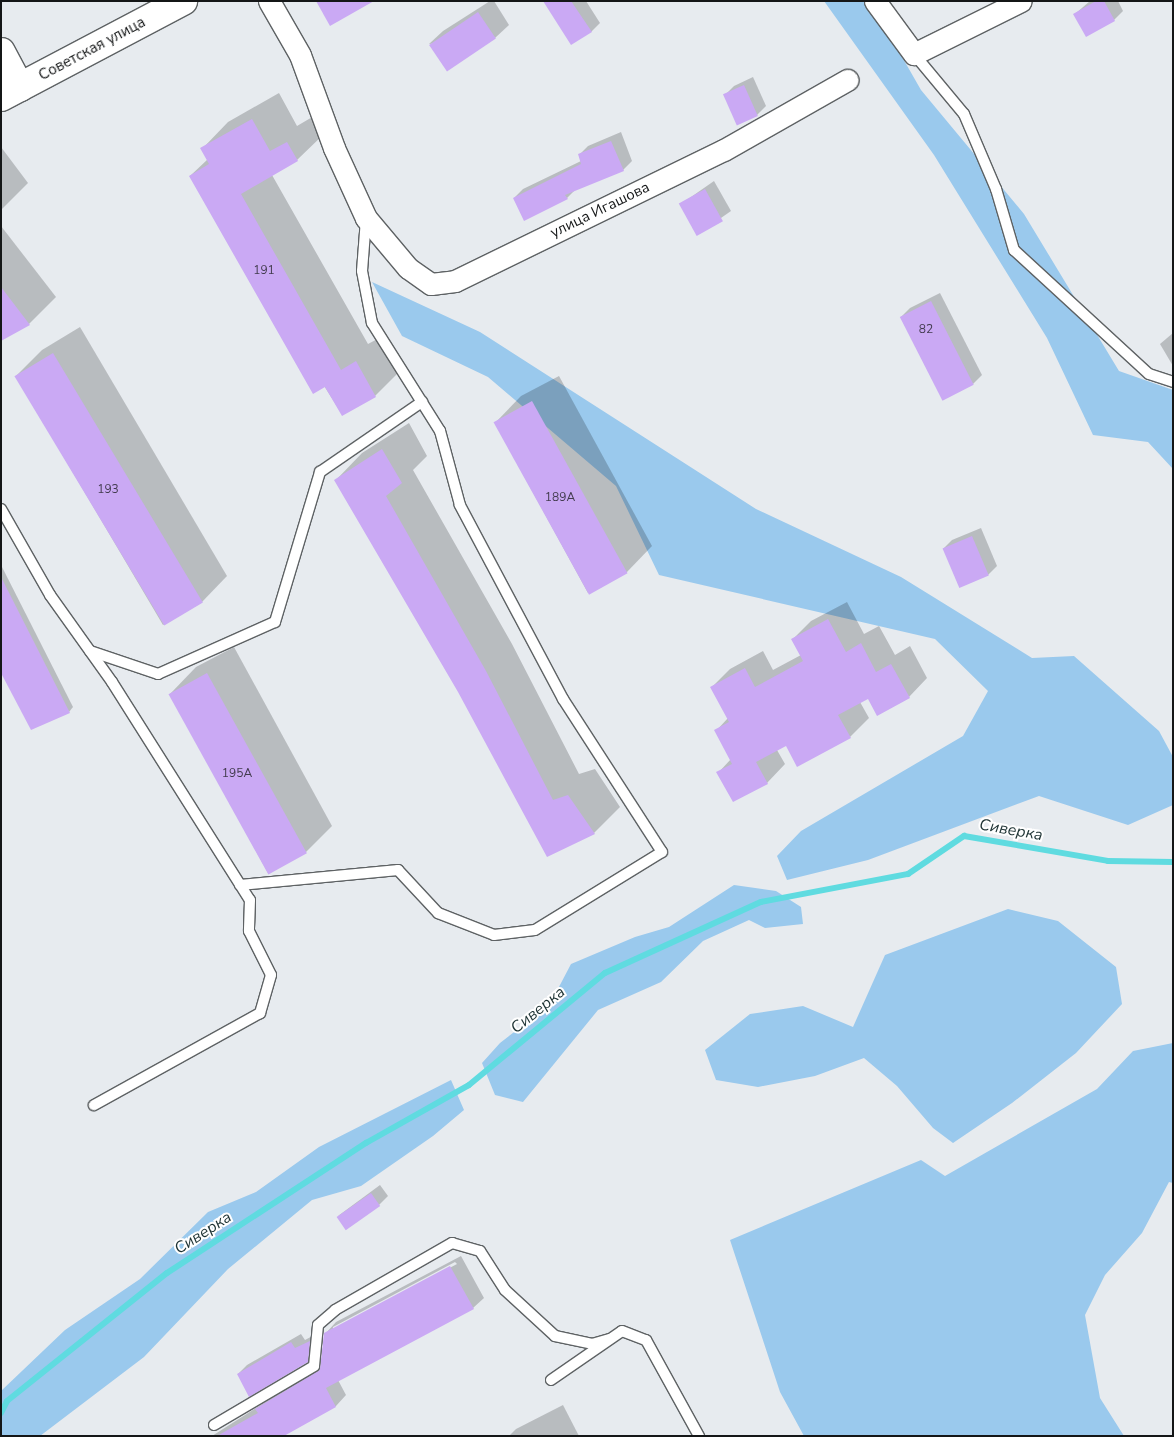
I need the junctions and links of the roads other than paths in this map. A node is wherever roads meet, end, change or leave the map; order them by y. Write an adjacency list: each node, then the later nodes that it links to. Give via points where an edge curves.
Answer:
1 (183, 1): 8 (main road, Советская улица)
2 (269, 1): 9 (street, улица Игашова, via 300,55 334,148)
3 (875, 1): 6 (street)
4 (1021, 1): 6 (street)
5 (1, 52): 8 (main road)
6 (914, 54): 10 (lane, via 964,114 996,189 1014,250 1149,374)
7 (847, 80): 9 (street, улица Игашова, via 724,150 455,281 431,284 408,268)
8 (11, 92)
9 (366, 218): 11 (lane, via 362,271 372,323)
10 (1173, 382)
11 (422, 402): 13 (lane, via 320,472 275,622 158,674); 14 (lane, via 440,431 460,505 563,699 662,852 535,930 494,935 438,913 398,870)
12 (1, 510): 13 (lane, via 50,595)
13 (90, 651): 14 (lane)
14 (240, 885): 15 (lane, via 250,900 249,931 271,975 260,1013)
15 (94, 1105)
16 (609, 1339): 17 (lane); 18 (lane, via 592,1344 555,1336 505,1290 480,1251 452,1243 335,1310 318,1325 314,1366); 19 (lane, via 622,1331 646,1340)
17 (551, 1380)
18 (214, 1426)
19 (699, 1436)

